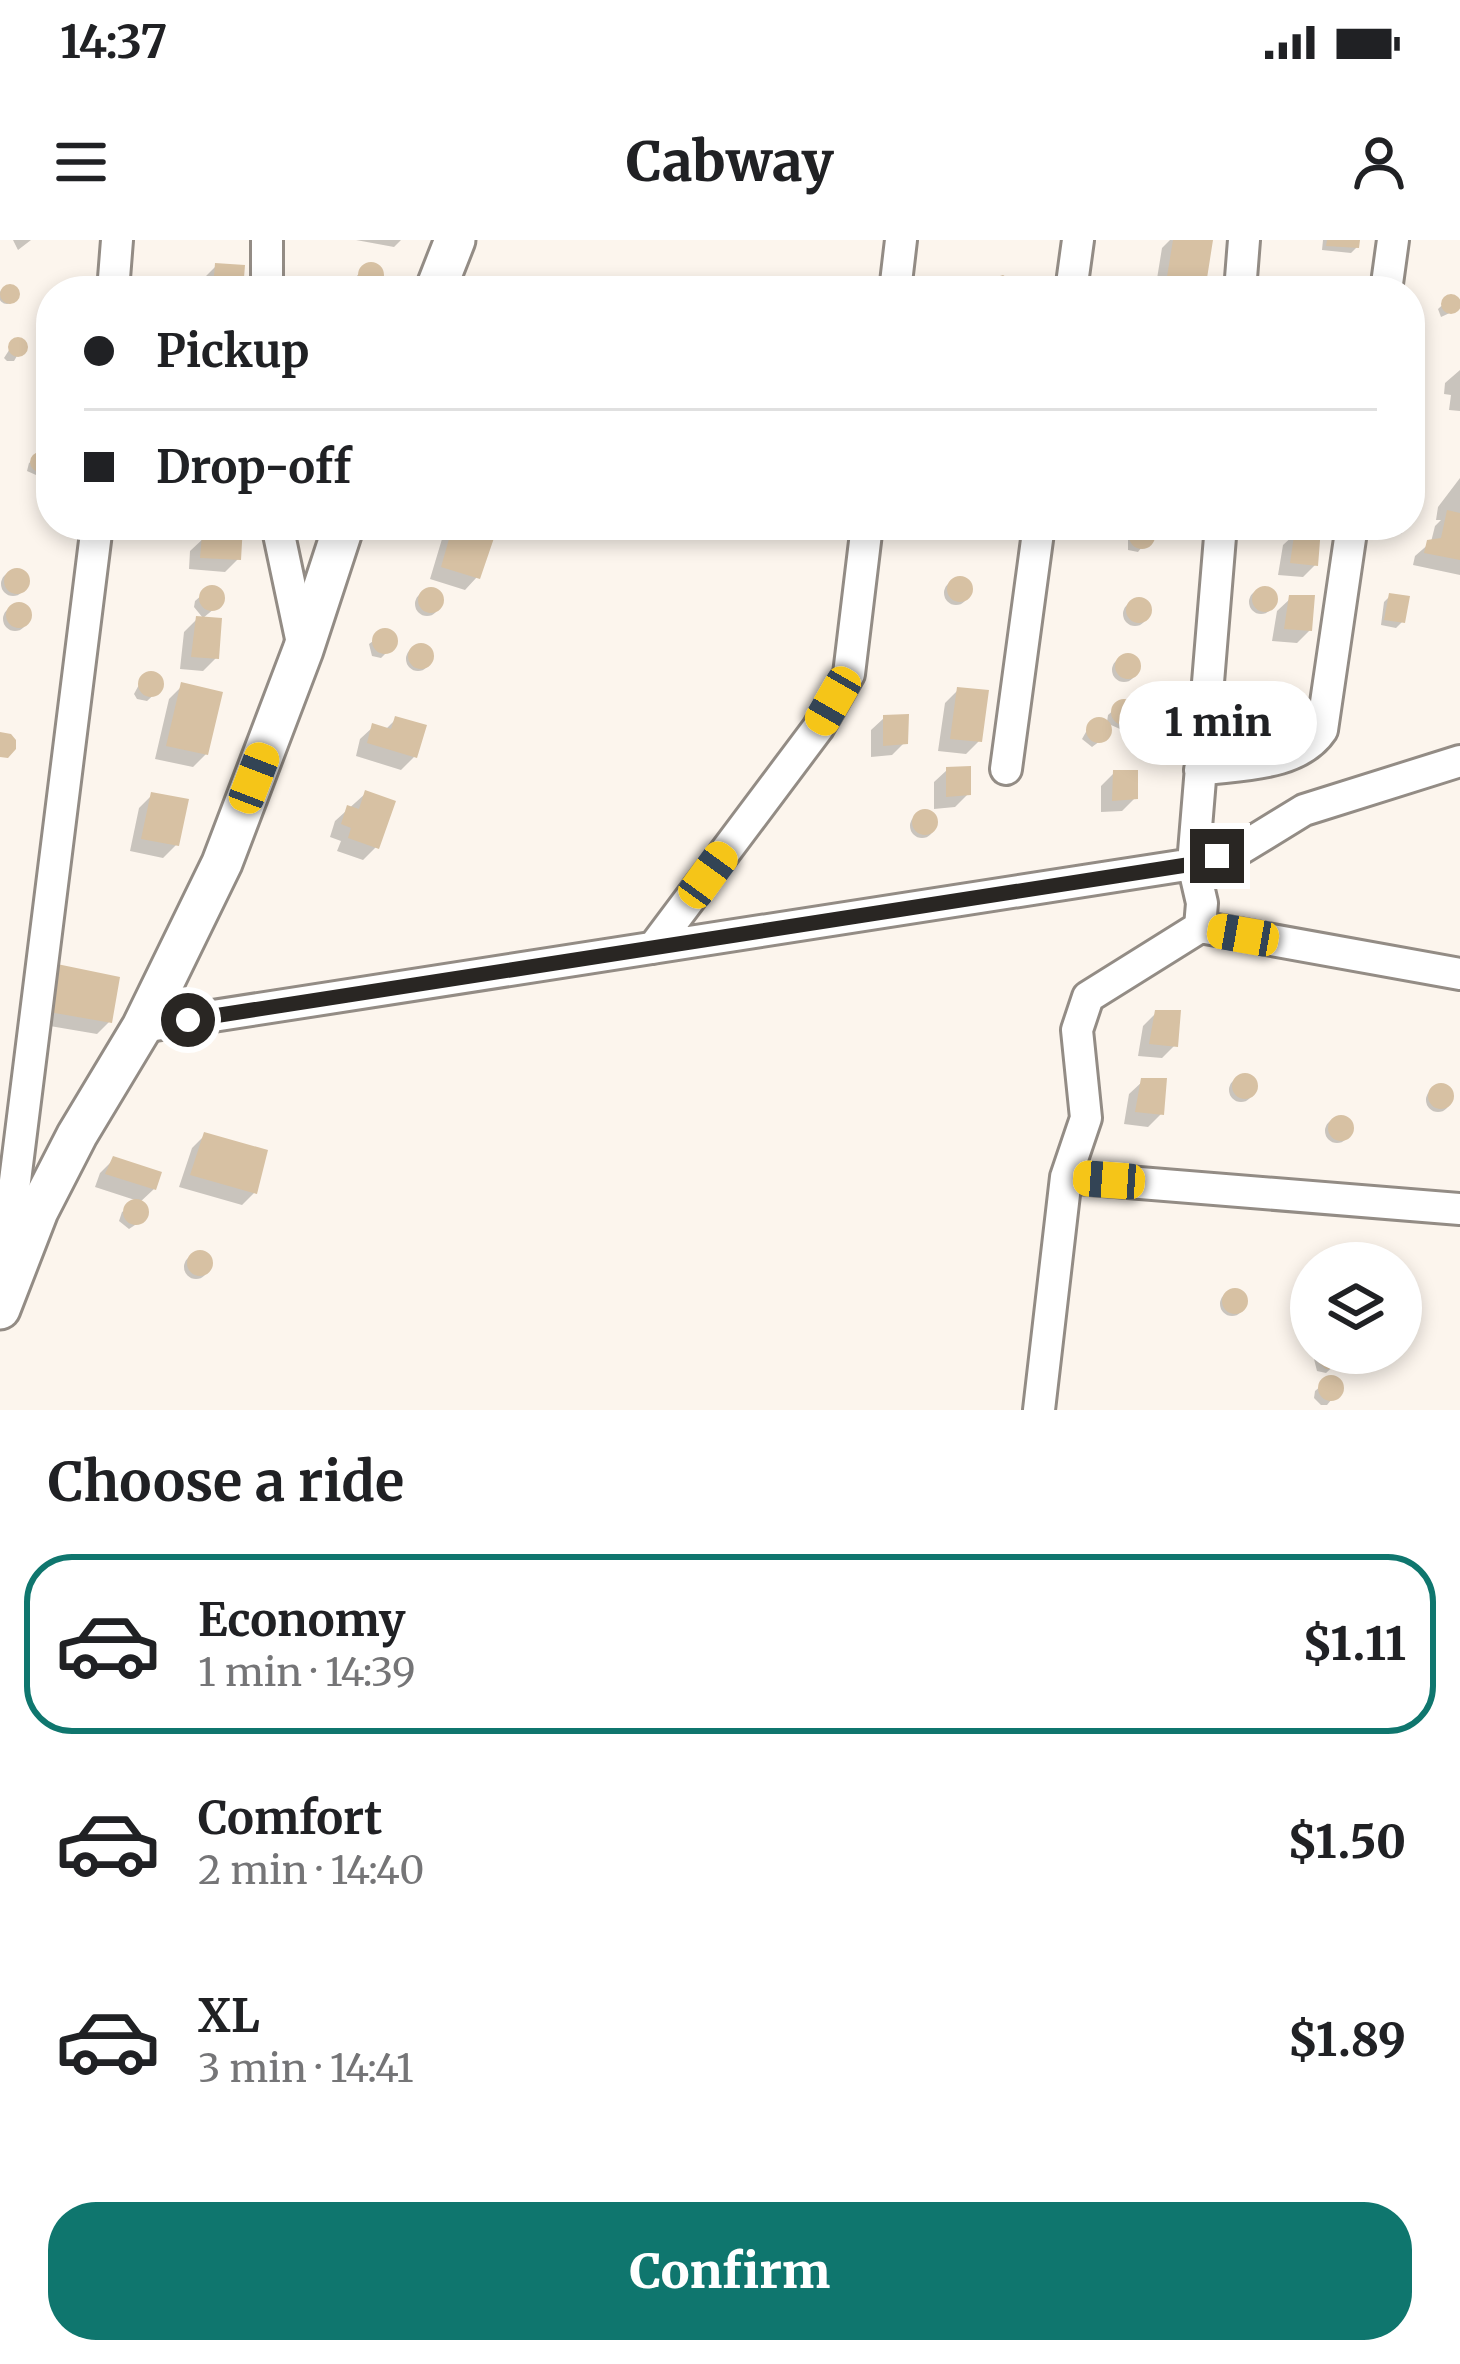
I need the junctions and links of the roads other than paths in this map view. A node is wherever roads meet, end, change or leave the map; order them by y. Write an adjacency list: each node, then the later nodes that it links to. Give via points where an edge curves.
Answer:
1 (117, 240): 8 (street)
2 (267, 240): 9 (street)
3 (455, 240): 10 (street)
4 (901, 240): 11 (street)
5 (1078, 240): 12 (street)
6 (1244, 240): 13 (street)
7 (1394, 240): 14 (street)
8 (114, 276)
9 (267, 276)
10 (441, 276)
11 (897, 276)
12 (1073, 276)
13 (1241, 276)
14 (1388, 276)
15 (95, 540): 33 (street)
16 (281, 540): 22 (street)
17 (339, 540): 22 (street)
18 (865, 540): 28 (street, via 849,674 818,728)
19 (1037, 540): 24 (street)
20 (1220, 540): 25 (street)
21 (1350, 540): 25 (street, via 1314,743 1284,758)
22 (303, 650): 30 (street, via 222,863)
23 (1460, 761): 26 (street, via 1304,810 1242,848)
24 (1006, 769)
25 (1201, 770): 26 (street)
26 (1193, 864): 27 (street); 28 (street)
27 (1200, 928): 29 (street); 31 (street, via 1088,997 1077,1030 1086,1118)
28 (653, 948): 30 (street)
29 (1460, 974)
30 (142, 1027): 33 (street, via 76,1135)
31 (1066, 1177): 32 (street); 34 (street)
32 (1460, 1209)
33 (0, 1305)
34 (1039, 1410)

